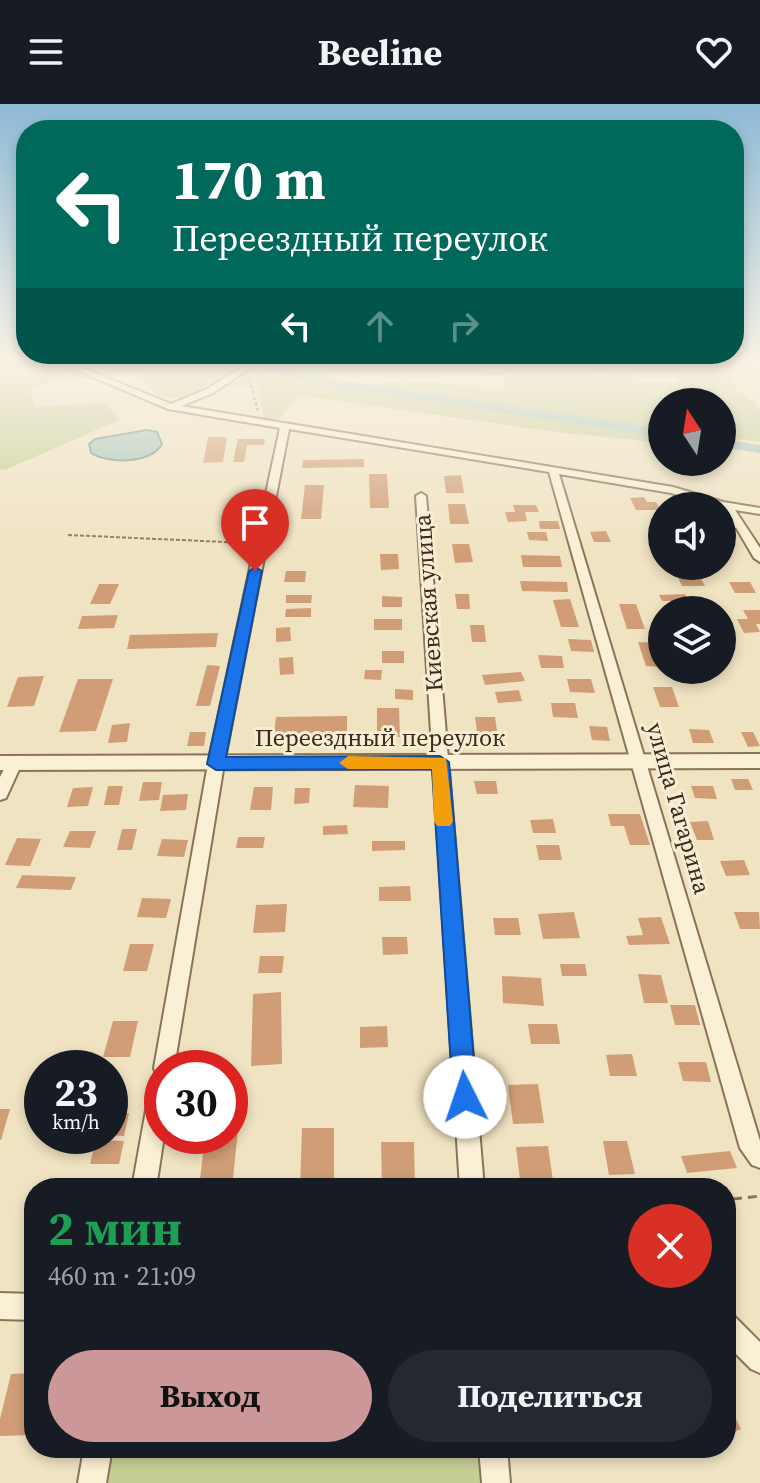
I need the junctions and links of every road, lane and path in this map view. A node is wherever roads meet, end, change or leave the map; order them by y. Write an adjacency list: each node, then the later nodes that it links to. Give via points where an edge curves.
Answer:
1 (285, 426): 12 (street)
2 (299, 426): 3 (street)
3 (553, 470): 4 (street); 14 (street, улица Гагарина)
4 (680, 492)
5 (421, 496): 16 (street, Киевская улица)
6 (736, 507): 7 (street)
7 (760, 511)
8 (736, 521): 10 (street)
9 (736, 525): 10 (lane)
10 (740, 525): 13 (street)
11 (68, 535): 12 (path)
12 (261, 543): 18 (street)
13 (760, 558)
14 (639, 760): 15 (street, Переездный переулок); 16 (street, Переездный переулок); 22 (street, улица Гагарина, via 751,1148)
15 (760, 761)
16 (440, 762): 18 (street, Переездный переулок); 24 (street, Киевская улица)
17 (7, 763): 18 (street, Переездный переулок); 19 (street)
18 (216, 764): 20 (street)
19 (0, 794)
20 (167, 1050)
21 (150, 1154): 23 (street)
22 (760, 1157)
23 (146, 1178)
24 (471, 1178)
25 (760, 1196): 26 (path)
26 (736, 1199)
27 (0, 1306): 28 (street)
28 (24, 1307)
29 (736, 1336): 30 (street)
30 (760, 1360)
31 (96, 1458): 33 (street)
32 (494, 1458): 34 (street)
33 (92, 1483)
34 (496, 1483)

